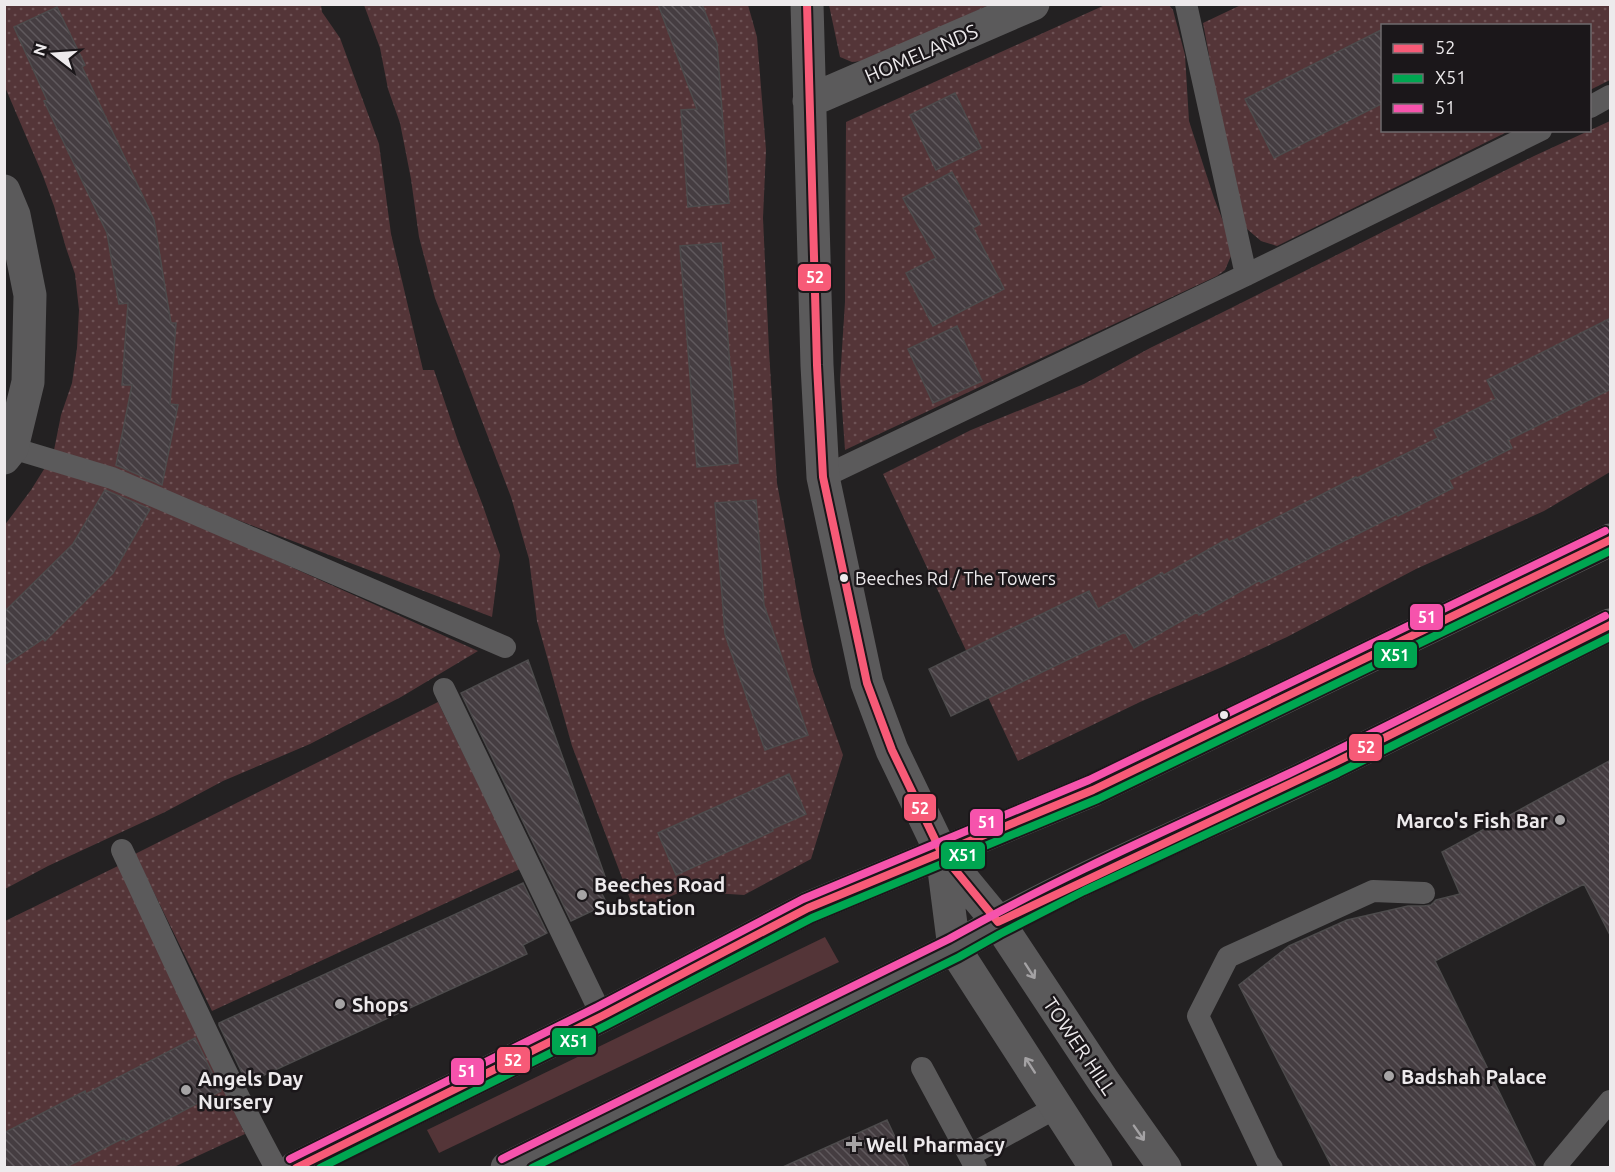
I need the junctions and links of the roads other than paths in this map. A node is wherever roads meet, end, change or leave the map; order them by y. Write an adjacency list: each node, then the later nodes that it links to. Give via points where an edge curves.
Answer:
1 (807, 4): 5 (street)
2 (1034, 4): 5 (street, HOMELANDS)
3 (1186, 4): 9 (lane)
4 (1611, 96): 6 (lane)
5 (809, 101): 11 (street)
6 (1591, 106)
7 (1537, 132): 9 (lane)
8 (4, 191): 10 (street, via 14,215 30,295 28,382)
9 (1246, 275): 11 (lane)
10 (8, 453): 14 (lane, via 112,478)
11 (823, 477): 17 (street, via 867,683 892,750)
12 (1611, 540): 17 (highway, via 1093,790)
13 (1611, 625): 19 (highway, via 1294,782)
14 (505, 646)
15 (444, 689): 21 (lane)
16 (122, 850): 26 (lane)
17 (942, 854): 19 (street, TOWER HILL); 20 (street); 21 (highway, via 808,909)
18 (1425, 893): 31 (lane, via 1373,891 1228,957 1198,1016)
19 (998, 922): 20 (highway); 30 (street, TOWER HILL, one-way to 30)
20 (954, 948): 24 (street, one-way to 20); 28 (highway)
21 (602, 1016): 27 (highway)
22 (922, 1068): 25 (lane)
23 (1611, 1101): 32 (lane)
24 (1057, 1107): 25 (lane); 29 (street)
25 (973, 1161)
26 (276, 1167)
27 (295, 1167)
28 (507, 1167)
29 (1096, 1167)
30 (1165, 1167)
31 (1272, 1167)
32 (1554, 1167)

